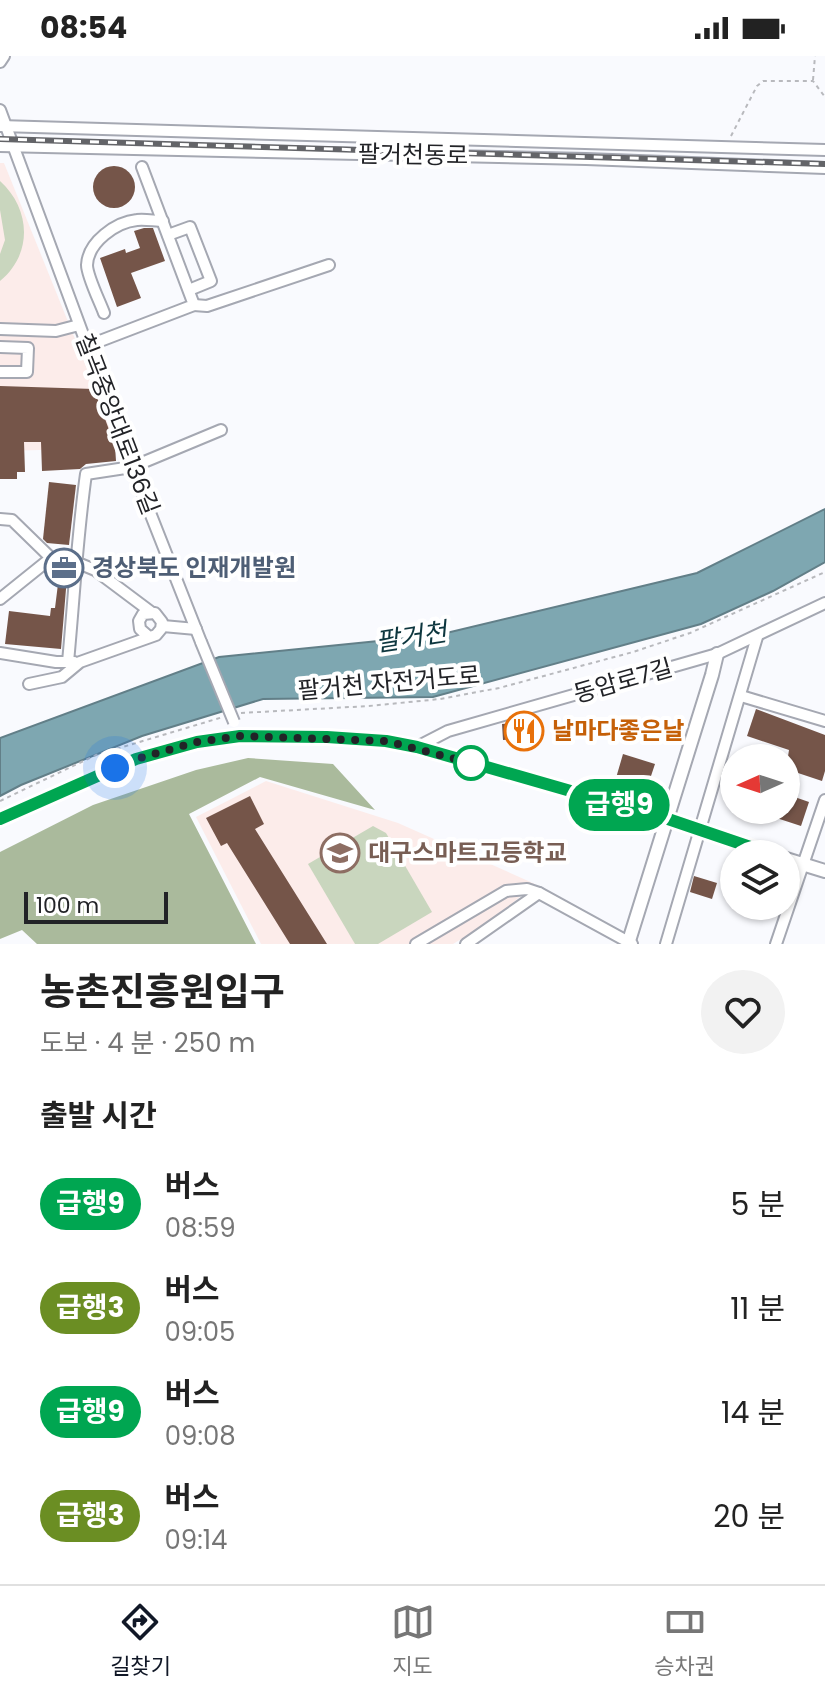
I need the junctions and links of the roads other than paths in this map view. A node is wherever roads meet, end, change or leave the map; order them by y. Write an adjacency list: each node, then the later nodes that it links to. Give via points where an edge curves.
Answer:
1 (4, 56): 2 (street)
2 (0, 62)
3 (0, 110): 4 (street, 칠곡중앙대로136길)
4 (3, 127): 6 (street, 칠곡중앙대로136길); 7 (street, 팔거천동로)
5 (0, 146): 6 (street, 팔거천동로)
6 (14, 146): 9 (street, 팔거천동로); 16 (street, 칠곡중앙대로136길)
7 (825, 150)
8 (142, 167): 10 (street)
9 (825, 168)
10 (163, 221): 11 (street); 15 (street, via 122,224 92,249 87,266)
11 (168, 235): 13 (street); 13 (street, via 190,227 201,254 211,281)
12 (329, 265): 14 (street, via 207,306)
13 (189, 290): 14 (street)
14 (194, 305): 18 (street)
15 (104, 313)
16 (79, 325): 17 (street, via 56,331); 18 (street, 칠곡중앙대로136길)
17 (0, 329)
18 (87, 346): 22 (street, 칠곡중앙대로136길)
19 (0, 347): 20 (street, via 28,348 27,372)
20 (0, 372)
21 (221, 430): 22 (street)
22 (132, 467): 25 (street, via 86,474); 30 (street, 칠곡중앙대로136길)
23 (0, 519): 24 (street, via 12,520)
24 (51, 558): 25 (street); 26 (street)
25 (78, 563): 28 (street); 35 (street)
26 (0, 599)
27 (825, 603): 32 (street, 동암로7길)
28 (151, 612): 29 (street); 31 (street, via 139,621)
29 (163, 626): 30 (street); 31 (street)
30 (196, 629): 40 (street, 칠곡중앙대로136길, bridge)
31 (148, 636): 36 (street)
32 (757, 637): 34 (street, 동암로7길); 38 (street)
33 (0, 653): 35 (street)
34 (717, 654): 41 (street, 동암로7길, via 448,731); 44 (main road)
35 (68, 662): 36 (street)
36 (80, 662): 37 (street, via 62,677)
37 (29, 684)
38 (741, 696): 39 (street); 45 (street)
39 (825, 721)
40 (240, 736): 41 (main road, via 386,741); 43 (main road, via 136,759)
41 (417, 747): 44 (main road)
42 (825, 800): 48 (street)
43 (0, 819)
44 (668, 819): 45 (main road); 51 (main road)
45 (700, 830): 46 (main road); 54 (street)
46 (730, 840)
47 (800, 864): 48 (main road)
48 (804, 865): 49 (main road); 55 (street)
49 (825, 871)
50 (539, 893): 51 (street); 52 (street, via 506,891); 53 (street)
51 (629, 943)
52 (416, 944)
53 (466, 944)
54 (666, 944)
55 (776, 944)

